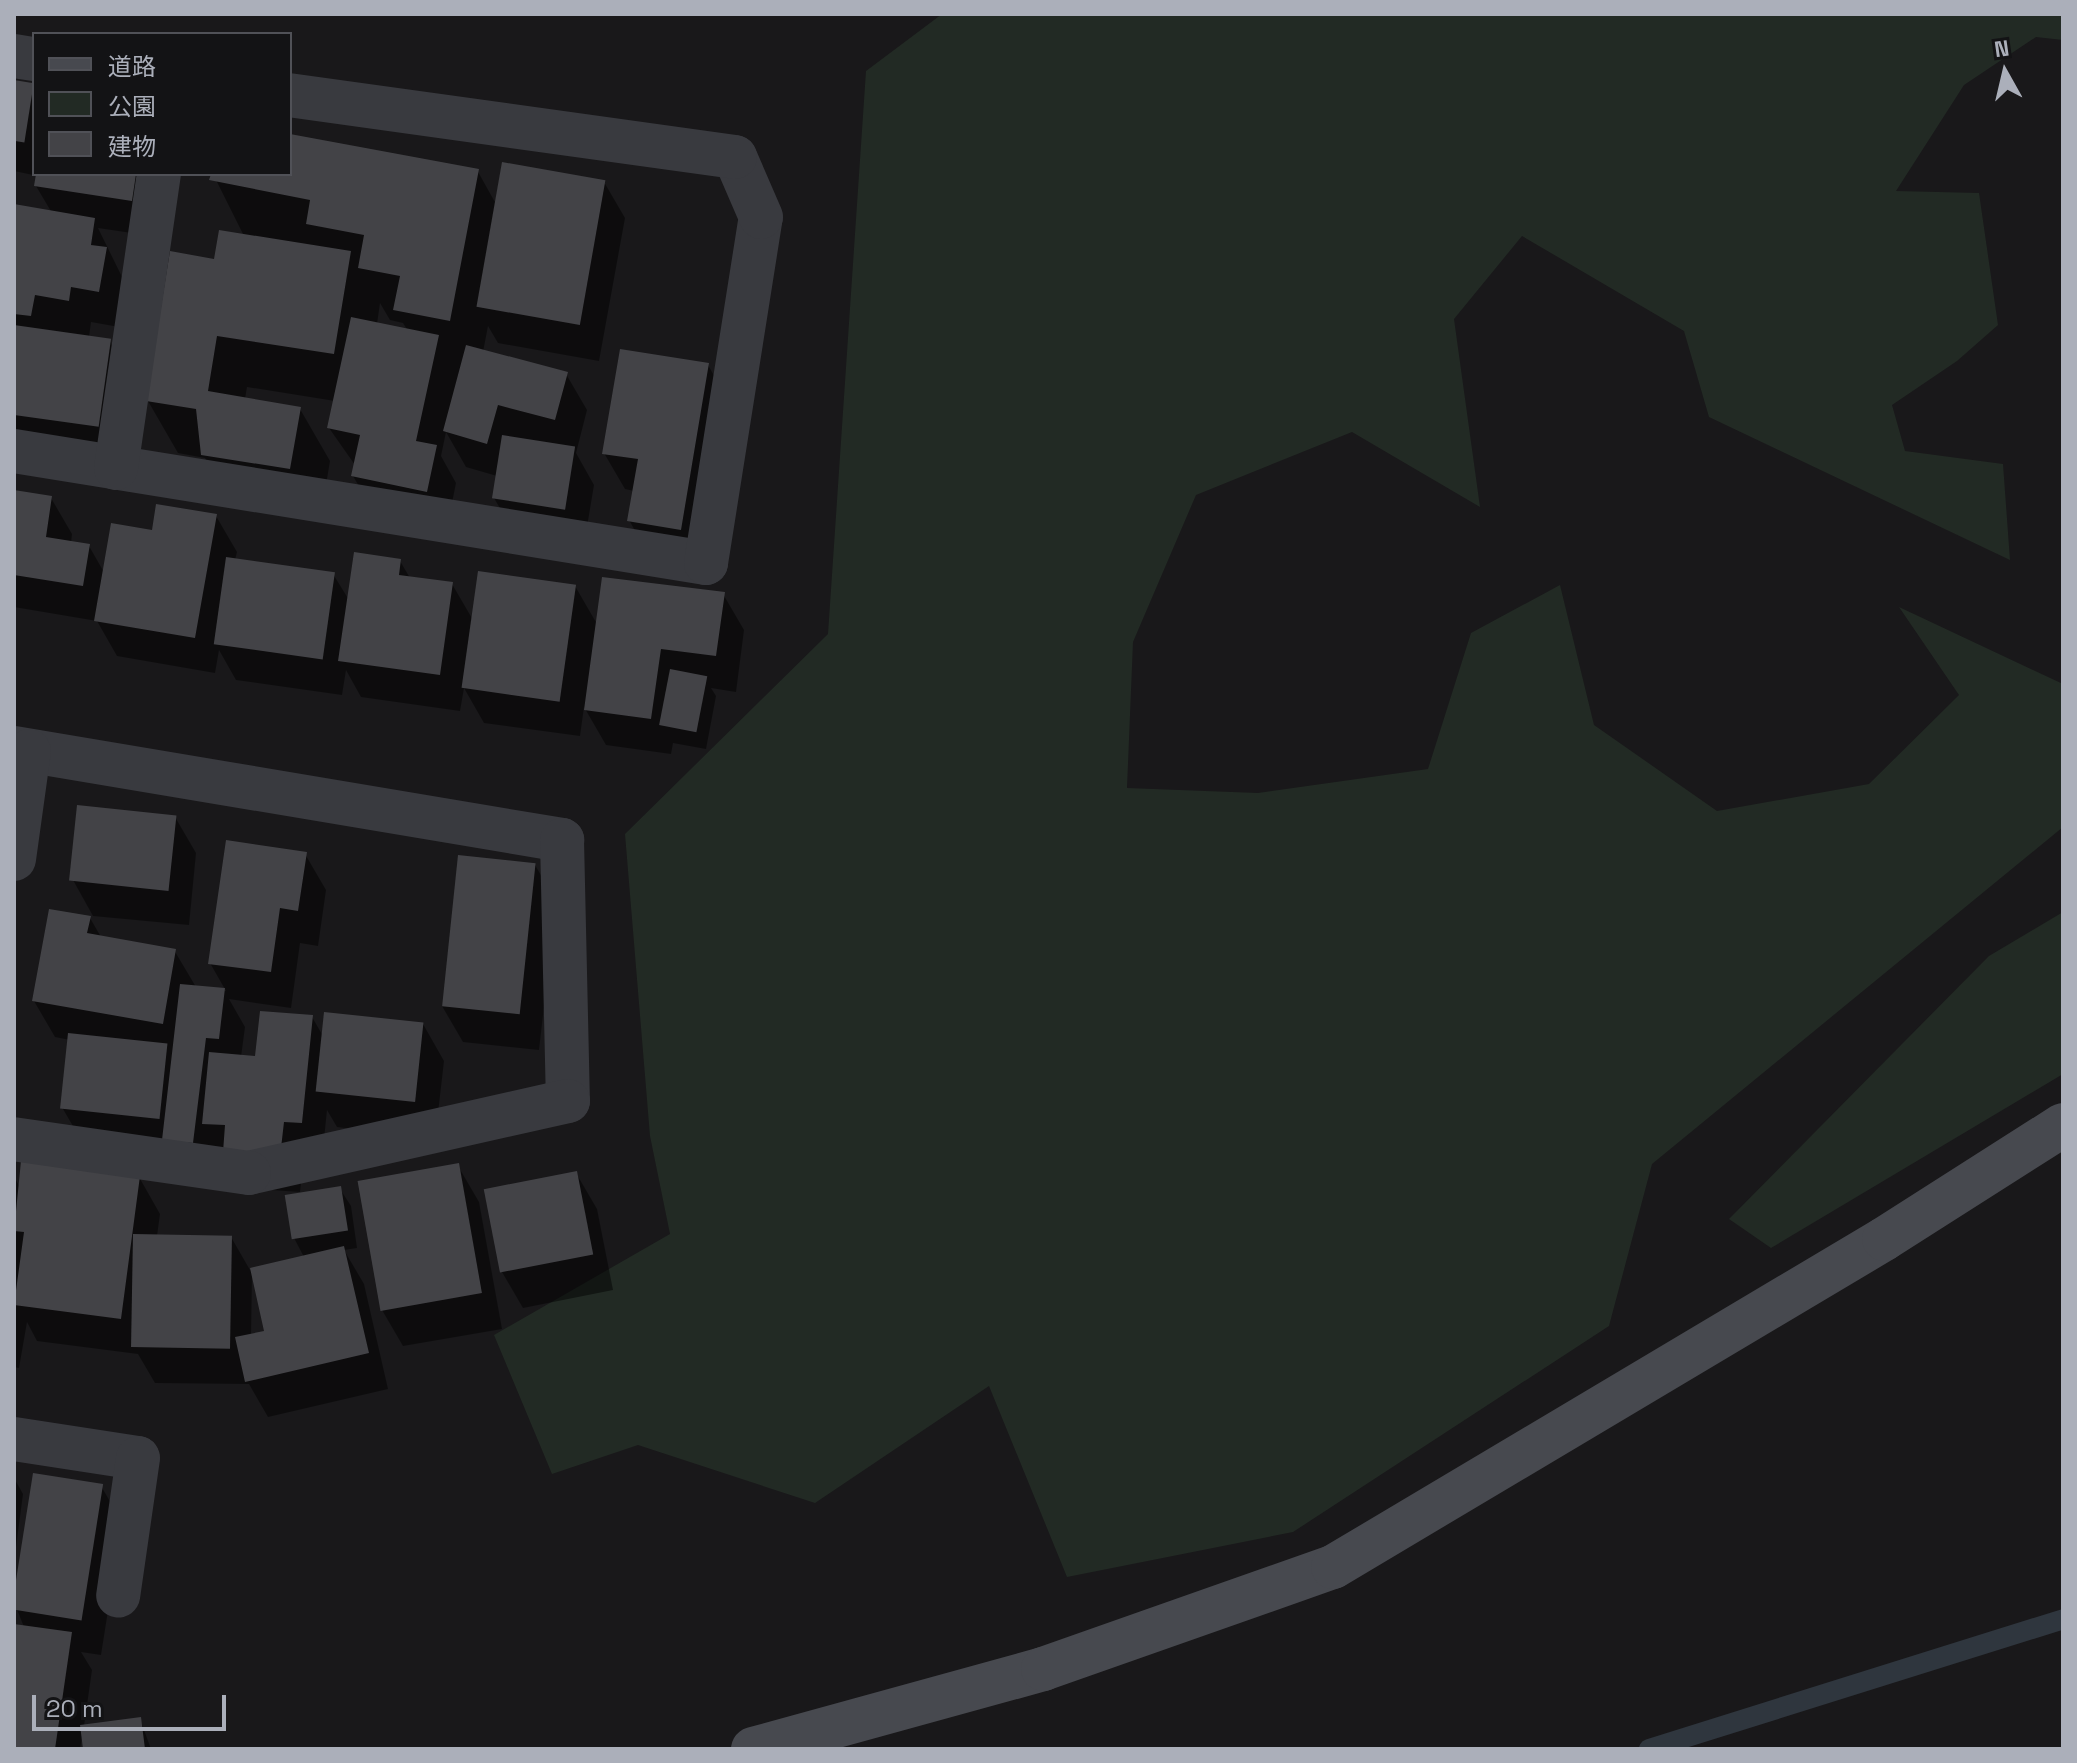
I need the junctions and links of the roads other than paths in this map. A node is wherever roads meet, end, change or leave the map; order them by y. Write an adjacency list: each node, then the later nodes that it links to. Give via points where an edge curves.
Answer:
1 (292, 95): 4 (street, via 735,157 761,217 706,563)
2 (159, 176): 4 (street)
3 (14, 451): 4 (street)
4 (116, 468)
5 (21, 749): 6 (street); 8 (street, via 562,840 568,1101 249,1173)
6 (14, 859)
7 (2063, 1125): 11 (street, via 1884,1239 1333,1567 1043,1669)
8 (14, 1139)
9 (14, 1439): 10 (street, via 138,1458)
10 (118, 1596)
11 (753, 1749)

